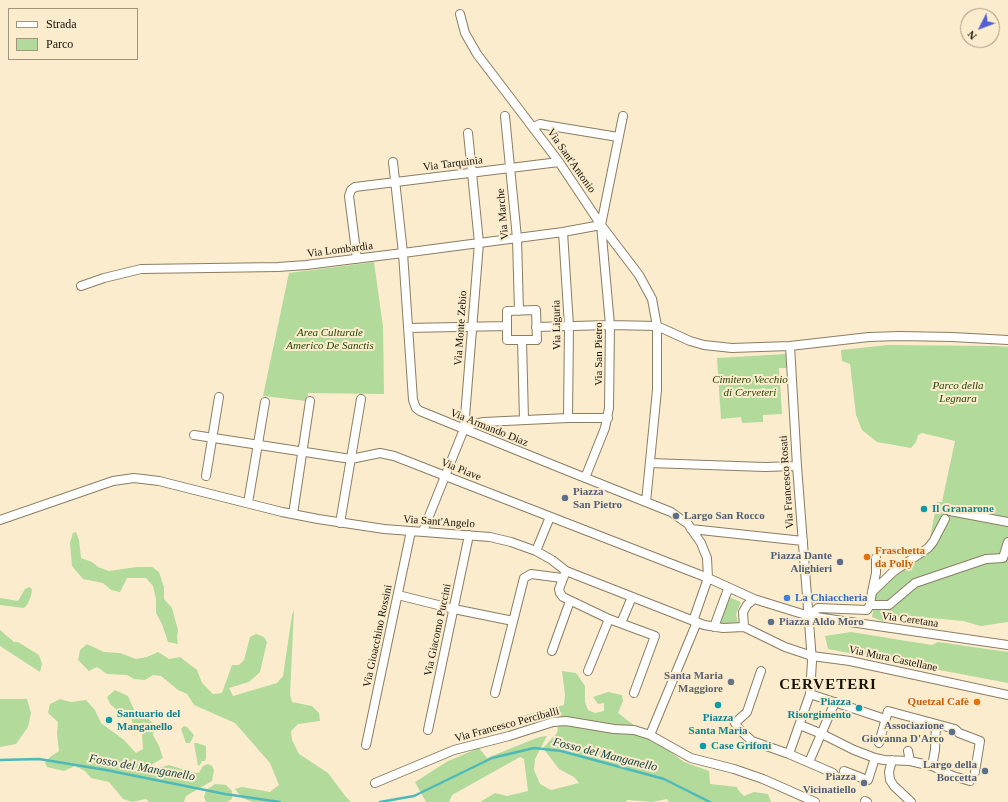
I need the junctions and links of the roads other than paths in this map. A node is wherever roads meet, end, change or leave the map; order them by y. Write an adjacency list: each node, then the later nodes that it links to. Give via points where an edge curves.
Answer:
1 (460, 14): 4 (street, Via Sant'Antonio, via 465,33 474,49 493,78)
2 (505, 116): 9 (street, Via Marche)
3 (623, 116): 6 (street)
4 (533, 127): 6 (street, via 545,124); 8 (street, Via Sant'Antonio)
5 (468, 134): 10 (street, Via Monte Zebio)
6 (618, 137): 12 (street)
7 (393, 162): 11 (street, Via Armando Diaz)
8 (559, 162): 9 (street, Via Tarquinia); 12 (street, Via Sant'Antonio)
9 (510, 168): 10 (street, Via Tarquinia); 14 (street, Via Marche)
10 (472, 173): 11 (street, Via Tarquinia); 15 (street, Via Monte Zebio)
11 (396, 182): 16 (street, Via Armando Diaz); 17 (street, Via Tarquinia, via 357,186 351,190 349,196)
12 (601, 225): 13 (street, Via Lombardia); 20 (street, Via San Pietro); 24 (street, Via Sant'Antonio, via 643,282 653,304)
13 (563, 232): 14 (street, Via Lombardia); 23 (street, Via Liguria)
14 (517, 238): 15 (street, Via Lombardia); 19 (street, Via Marche)
15 (479, 243): 16 (street, Via Lombardia); 21 (street, Via Monte Zebio)
16 (403, 254): 17 (street, Via Lombardia); 26 (street, Via Armando Diaz)
17 (357, 259): 18 (street, Via Lombardia, via 278,267 148,268 114,275)
18 (81, 286)
19 (519, 311): 22 (street, via 507,311); 25 (street, via 536,310)
20 (610, 325): 23 (street); 24 (street); 35 (street, Via San Pietro)
21 (472, 326): 22 (street); 26 (street); 37 (street, Via Monte Zebio)
22 (507, 326): 27 (street, via 507,340)
23 (569, 326): 25 (street); 34 (street, Via Liguria)
24 (657, 326): 29 (street, via 684,339 704,344 732,348); 43 (street, Via Sant'Antonio, via 657,399)
25 (536, 327): 27 (street, via 537,340)
26 (408, 328): 37 (street, Via Armando Diaz, via 415,407)
27 (522, 340): 36 (street)
28 (1008, 340): 29 (street, via 892,336)
29 (790, 346): 44 (street, Via Francesco Rosati)
30 (219, 397): 39 (street)
31 (361, 399): 42 (street)
32 (310, 401): 41 (street)
33 (265, 402): 40 (street)
34 (568, 418): 35 (street); 36 (street)
35 (608, 418): 47 (street, Via San Pietro)
36 (524, 420): 37 (street, via 477,423)
37 (464, 429): 46 (street, Via Monte Zebio); 47 (street, Via Armando Diaz)
38 (194, 435): 39 (street, Via Piave)
39 (212, 438): 40 (street, Via Piave); 45 (street)
40 (258, 446): 41 (street, Via Piave); 49 (street)
41 (303, 452): 42 (street, Via Piave); 51 (street)
42 (351, 459): 46 (street, Via Piave, via 386,454); 56 (street)
43 (650, 463): 44 (street); 48 (street, Via Sant'Antonio)
44 (797, 466): 61 (street, Via Francesco Rosati)
45 (206, 476)
46 (446, 476): 52 (street, Via Piave); 59 (street, Via Monte Zebio)
47 (585, 478): 48 (street, Via Armando Diaz)
48 (646, 502): 57 (street, Via Armando Diaz, via 671,512)
49 (248, 503): 51 (street, Via Sant'Angelo); 54 (street, Via Sant'Angelo, via 149,479 130,478 119,479)
50 (950, 511): 55 (street)
51 (293, 514): 56 (street, Via Sant'Angelo)
52 (550, 517): 63 (street); 66 (street, Via Piave)
53 (945, 519): 68 (street, via 928,548 893,572)
54 (0, 520)
55 (1008, 522)
56 (340, 523): 58 (street, Via Sant'Angelo)
57 (691, 529): 61 (street); 66 (street, Via Armando Diaz, via 706,553)
58 (411, 531): 59 (street, Via Sant'Angelo); 69 (street, Via Gioacchino Rossini)
59 (423, 532): 60 (street, Via Sant'Angelo)
60 (469, 535): 63 (street, Via Sant'Angelo, via 502,539); 74 (street, Via Giacomo Puccini)
61 (803, 541): 75 (street, Via Francesco Rosati)
62 (1008, 542): 73 (street, via 1003,558 986,559 914,583 890,605)
63 (536, 551): 65 (street, Via Sant'Angelo, via 552,560)
64 (876, 558): 68 (street)
65 (564, 574): 70 (street, Via Sant'Angelo); 72 (street, via 559,591); 77 (street, via 525,576)
66 (708, 578): 67 (street); 78 (street)
67 (728, 589): 71 (street, Via Ceretana); 80 (street)
68 (872, 592): 73 (street)
69 (398, 595): 74 (street); 99 (street, Via Gioacchino Rossini)
70 (632, 597): 78 (street, Via Sant'Angelo); 79 (street)
71 (754, 599): 75 (street, Via Ceretana); 81 (street, via 743,612)
72 (570, 601): 76 (street); 83 (street)
73 (870, 605): 75 (street, via 867,610 818,608)
74 (454, 609): 77 (street); 95 (street, Via Giacomo Puccini)
75 (809, 616): 82 (street, Via Ceretana); 84 (street)
76 (609, 619): 79 (street); 85 (street)
77 (513, 621): 87 (street)
78 (695, 621): 80 (street, Via Sant'Angelo); 97 (street)
79 (621, 623): 88 (street, via 656,636)
80 (714, 627): 81 (street)
81 (744, 627): 84 (street)
82 (1008, 645)
83 (552, 652)
84 (812, 656): 89 (street); 90 (street, Via Mura Castellane)
85 (588, 671)
86 (761, 671): 101 (street, via 747,712 735,723 752,741)
87 (495, 692)
88 (634, 693)
89 (810, 694): 91 (street); 94 (street)
90 (1008, 695)
91 (835, 702): 92 (street); 96 (street)
92 (885, 719): 93 (street); 98 (street)
93 (936, 724): 106 (street); 107 (street, via 955,729 958,733 980,741)
94 (800, 725): 96 (street); 101 (street)
95 (428, 730)
96 (822, 734): 102 (street, via 852,753); 104 (street)
97 (650, 735): 109 (street, Via Francesco Perciballi, via 634,730 558,721 447,752); 110 (street, Via Francesco Perciballi, via 691,758 763,779)
98 (879, 743)
99 (366, 745)
100 (908, 751): 105 (street)
101 (789, 754): 104 (street)
102 (875, 758): 103 (street); 104 (street, via 865,779 842,772 833,773)
103 (892, 760): 105 (street); 111 (street, via 890,780)
104 (809, 762)
105 (910, 762): 106 (street)
106 (932, 766): 108 (street)
107 (975, 772)
108 (970, 781)
109 (374, 783)
110 (815, 802)
111 (911, 802)

